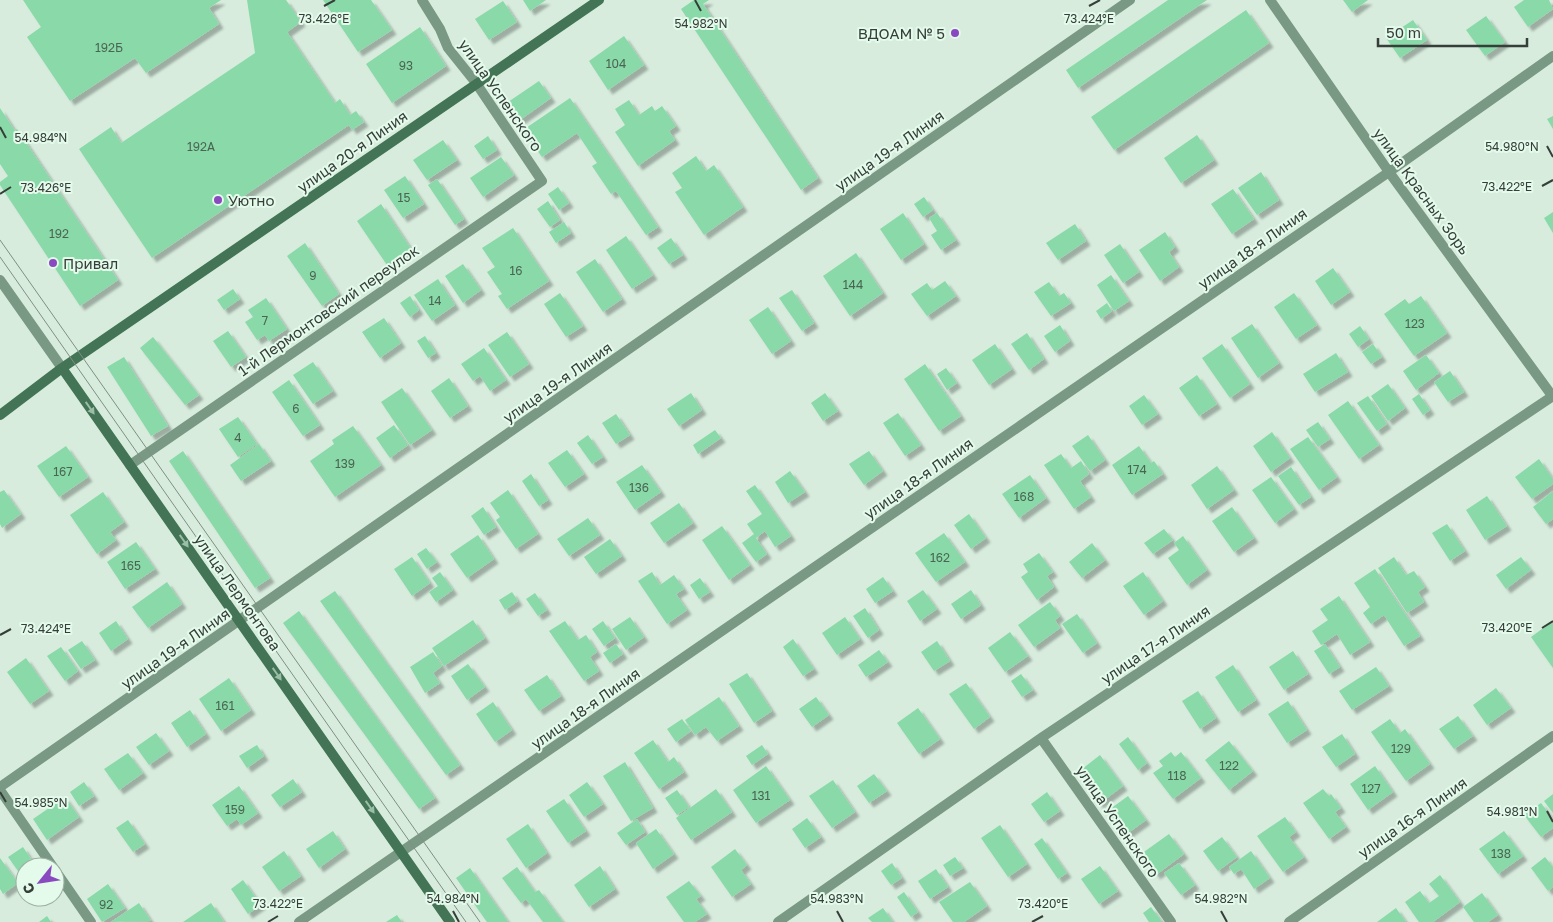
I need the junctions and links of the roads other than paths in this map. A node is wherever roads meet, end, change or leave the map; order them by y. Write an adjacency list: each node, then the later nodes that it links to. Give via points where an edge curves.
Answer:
1 (422, 0): 6 (street, улица Успенского, via 448,48)
2 (599, 0): 6 (main road, улица 20-я Линия)
3 (1130, 0): 14 (street, улица 19-я Линия)
4 (1270, 0): 7 (street, улица Красных Зорь)
5 (1553, 56): 7 (street, улица 18-я Линия)
6 (476, 83): 8 (street, улица Успенского); 10 (main road, улица 20-я Линия)
7 (1389, 172): 11 (street, улица Красных Зорь); 18 (street, улица 18-я Линия)
8 (542, 181): 13 (street, 1-й Лермонтовский переулок)
9 (0, 280): 10 (street, улица Лермонтова)
10 (62, 368): 12 (main road, улица 20-я Линия); 13 (main road, улица Лермонтова, one-way to 13)
11 (1553, 397): 16 (street, улица 17-я Линия)
12 (0, 415)
13 (130, 465): 14 (main road, улица Лермонтова, one-way to 14)
14 (241, 621): 17 (street, улица 19-я Линия); 18 (main road, улица Лермонтова, one-way to 18)
15 (1553, 736): 26 (street, улица 16-я Линия)
16 (1041, 738): 24 (street, улица 17-я Линия); 25 (street, улица Успенского)
17 (0, 789): 19 (street)
18 (401, 852): 22 (street, улица 18-я Линия); 23 (main road, улица Лермонтова)
19 (46, 857)
20 (65, 884): 21 (street)
21 (91, 922)
22 (299, 922)
23 (450, 922)
24 (778, 922)
25 (1171, 922)
26 (1289, 922)

